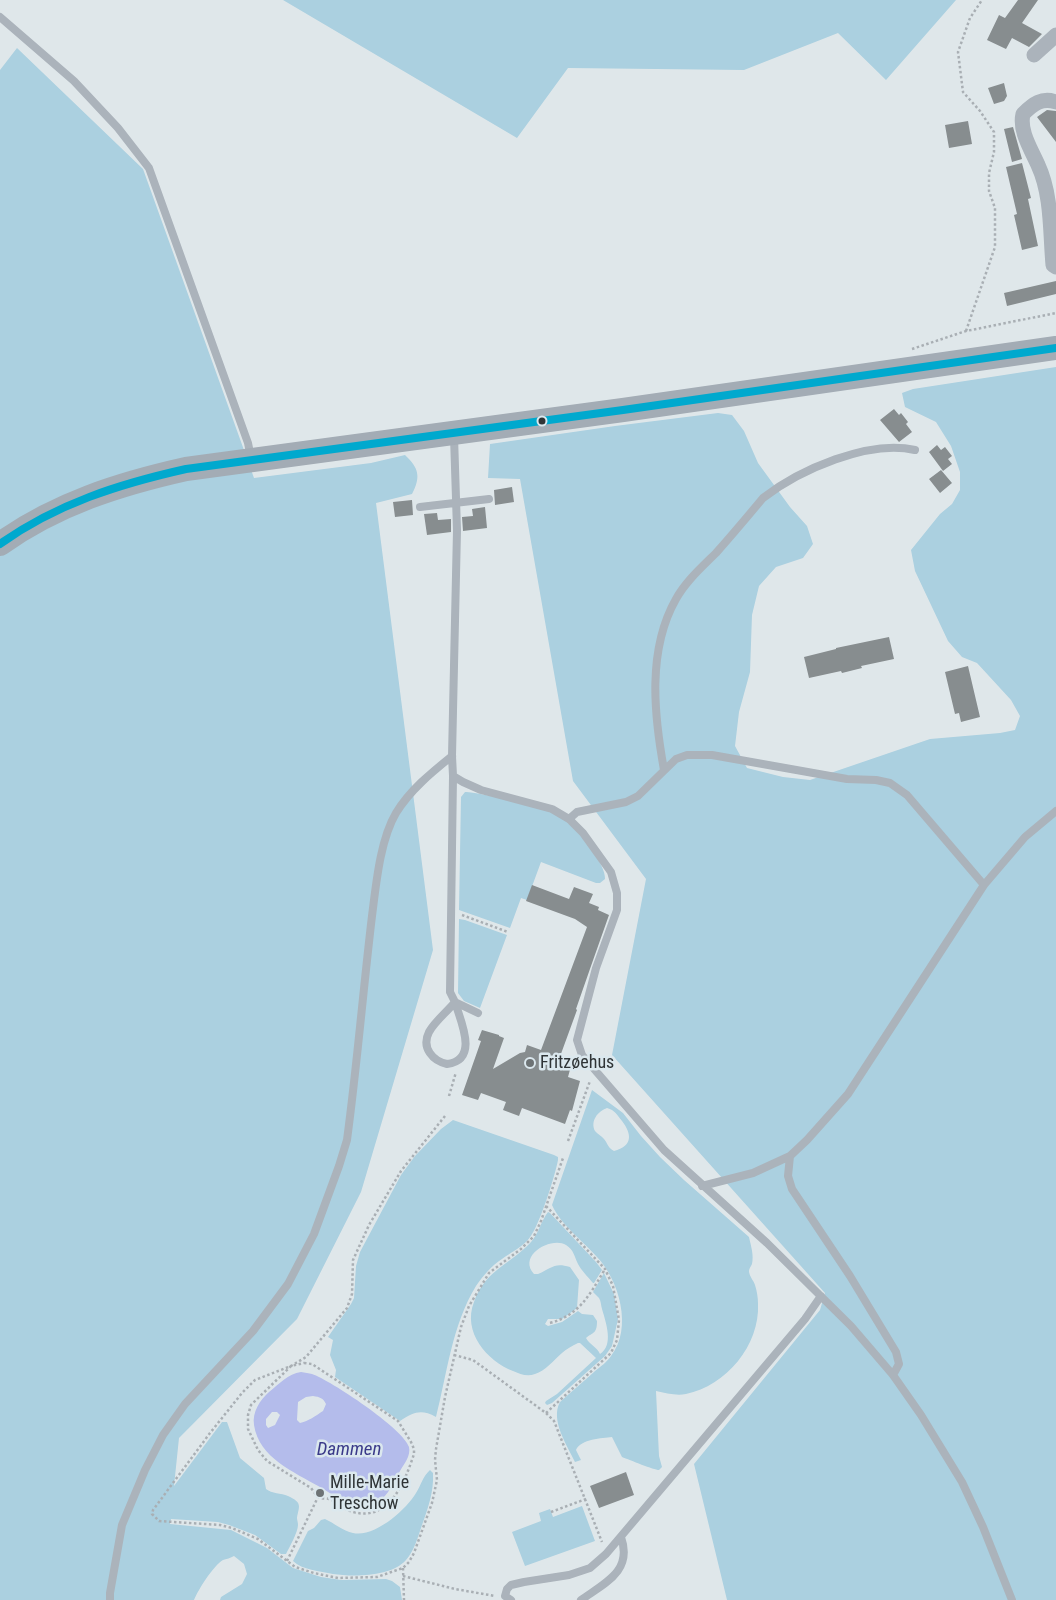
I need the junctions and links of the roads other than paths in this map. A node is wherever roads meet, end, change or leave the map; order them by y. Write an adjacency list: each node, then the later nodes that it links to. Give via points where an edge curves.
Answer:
1 (0, 17): 9 (lane, via 74,81 118,128 149,168)
2 (1056, 34): 3 (street)
3 (1034, 55)
4 (1056, 102): 5 (street, via 1040,101 1023,114 1022,119 1044,186 1053,265)
5 (1056, 268)
6 (1056, 348): 7 (main road)
7 (454, 433): 9 (main road); 11 (lane)
8 (915, 450): 15 (lane, via 882,447 860,452 778,486 684,586 667,617 655,681)
9 (252, 460): 13 (main road, via 186,469 106,490 52,512)
10 (488, 499): 11 (lane)
11 (455, 503): 12 (lane); 14 (lane)
12 (420, 507)
13 (0, 544)
14 (452, 756): 16 (lane); 28 (lane, via 426,777 395,814 383,846 346,1140 314,1234 273,1306 196,1391 163,1435 122,1525)
15 (664, 770): 18 (lane, via 638,796 626,802 577,812); 19 (lane, via 686,755 712,755 847,779 890,783 907,795)
16 (453, 776): 18 (lane, via 481,790 552,809); 20 (lane, via 450,992)
17 (1056, 811): 19 (lane, via 1024,837)
18 (569, 819): 23 (lane, via 583,832 611,872 617,910 596,968 577,1040 582,1055 664,1150)
19 (984, 885): 22 (lane, via 848,1094)
20 (455, 1002): 20 (lane, via 431,1029 426,1042 430,1054 448,1064 463,1055 467,1043); 21 (lane)
21 (478, 1013)
22 (790, 1156): 23 (lane, via 753,1173); 25 (lane, via 788,1176 792,1189 896,1352 899,1364)
23 (702, 1186): 24 (lane)
24 (821, 1296): 25 (lane); 26 (lane)
25 (893, 1374): 30 (lane, via 962,1482)
26 (622, 1537): 27 (lane, via 590,1568 512,1585 507,1589); 29 (lane, via 625,1553 619,1570)
27 (508, 1598)
28 (110, 1600)
29 (581, 1600)
30 (1012, 1600)

